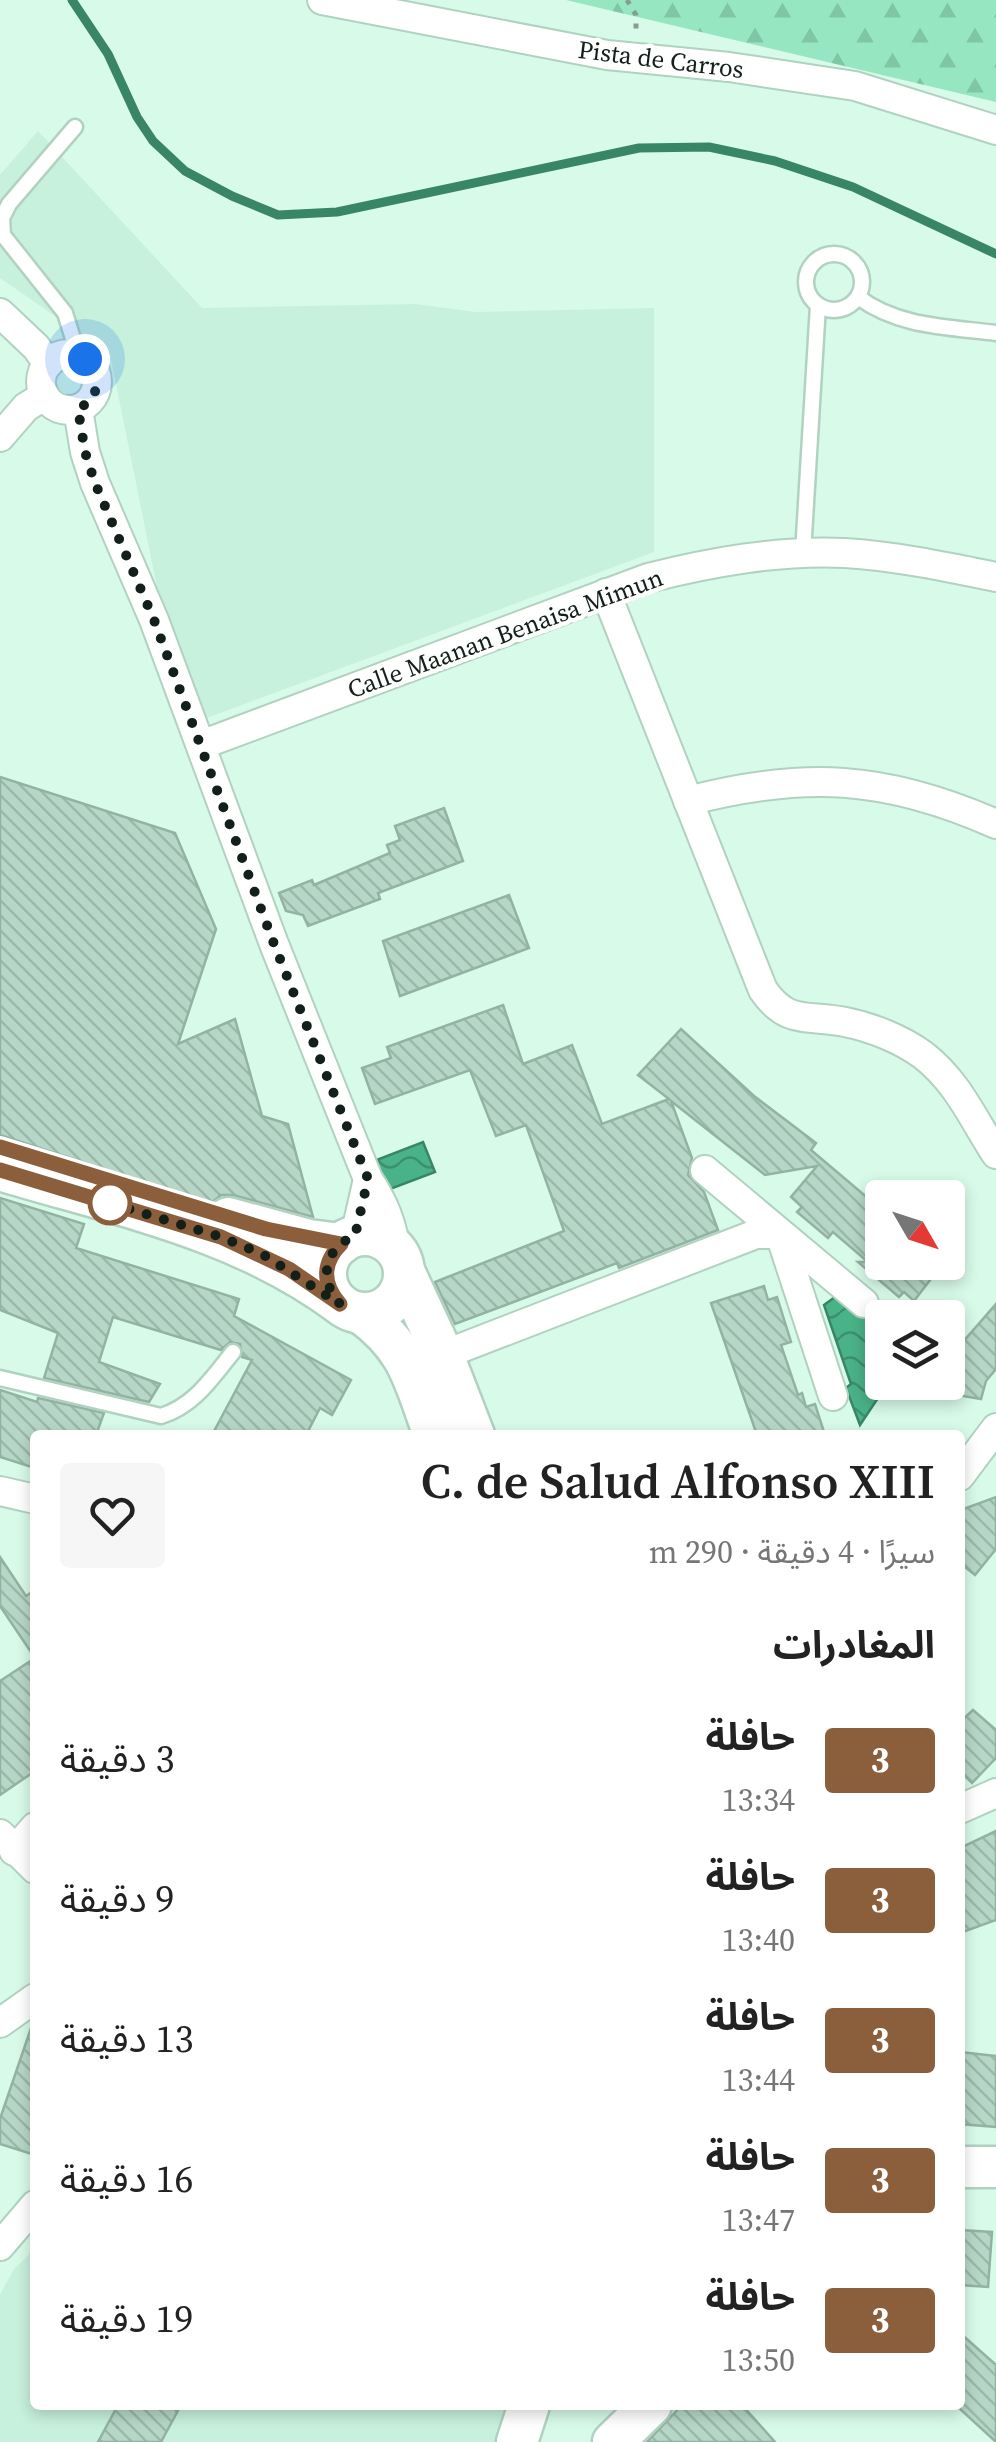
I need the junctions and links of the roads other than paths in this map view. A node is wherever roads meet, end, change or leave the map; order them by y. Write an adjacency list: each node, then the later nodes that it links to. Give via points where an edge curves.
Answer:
1 (322, 0): 3 (street, Pista de Carros, via 607,55 856,86)
2 (74, 127): 8 (lane, via 9,204 2,227 65,313)
3 (996, 130)
4 (858, 297): 5 (lane, via 840,310); 5 (lane, via 857,266 828,255 807,277); 7 (lane, via 900,320)
5 (818, 306): 13 (lane)
6 (0, 313): 9 (street)
7 (996, 334)
8 (78, 356): 9 (street, via 61,355); 11 (street, via 91,364 97,382 93,397)
9 (48, 364): 10 (street)
10 (44, 396): 11 (street, via 55,407); 12 (street)
11 (78, 409): 16 (street, via 95,483)
12 (0, 436)
13 (803, 553): 14 (street, Calle Maanan Benaisa Mimun, via 849,553); 15 (street, Calle Maanan Benaisa Mimun, via 708,563)
14 (996, 577)
15 (606, 593): 16 (street, Calle Maanan Benaisa Mimun); 17 (street)
16 (201, 745): 23 (street)
17 (688, 801): 18 (street, via 775,783 846,782 899,789); 20 (street, via 772,1003 799,1018 884,1034 922,1054 953,1083)
18 (996, 824)
19 (0, 1147): 25 (street, via 266,1229)
20 (996, 1154)
21 (0, 1170): 28 (street, via 221,1237 289,1269)
22 (705, 1170): 24 (street)
23 (368, 1179): 25 (street); 26 (street, via 392,1225)
24 (780, 1234): 27 (street); 30 (street, via 756,1234); 32 (street)
25 (348, 1240): 26 (street, via 378,1237); 28 (street, via 326,1273 327,1285)
26 (400, 1271): 28 (street, via 384,1308); 30 (street); 35 (street)
27 (864, 1303)
28 (350, 1309): 34 (street, via 386,1331 406,1359)
29 (233, 1352): 31 (lane, via 197,1396 160,1416)
30 (444, 1355): 36 (street)
31 (0, 1378)
32 (832, 1396)
33 (996, 1428): 37 (street)
34 (432, 1430)
35 (452, 1430)
36 (472, 1430)
37 (965, 1469)
38 (0, 1490): 39 (street)
39 (30, 1497)
40 (996, 1792): 41 (street)
41 (965, 1807)
42 (30, 2002): 43 (street)
43 (0, 2023)
44 (965, 2167): 45 (street)
45 (996, 2167)
46 (30, 2207): 48 (street)
47 (30, 2210): 49 (street)
48 (0, 2222)
49 (0, 2246)
50 (646, 2410): 51 (street)
51 (613, 2442)

